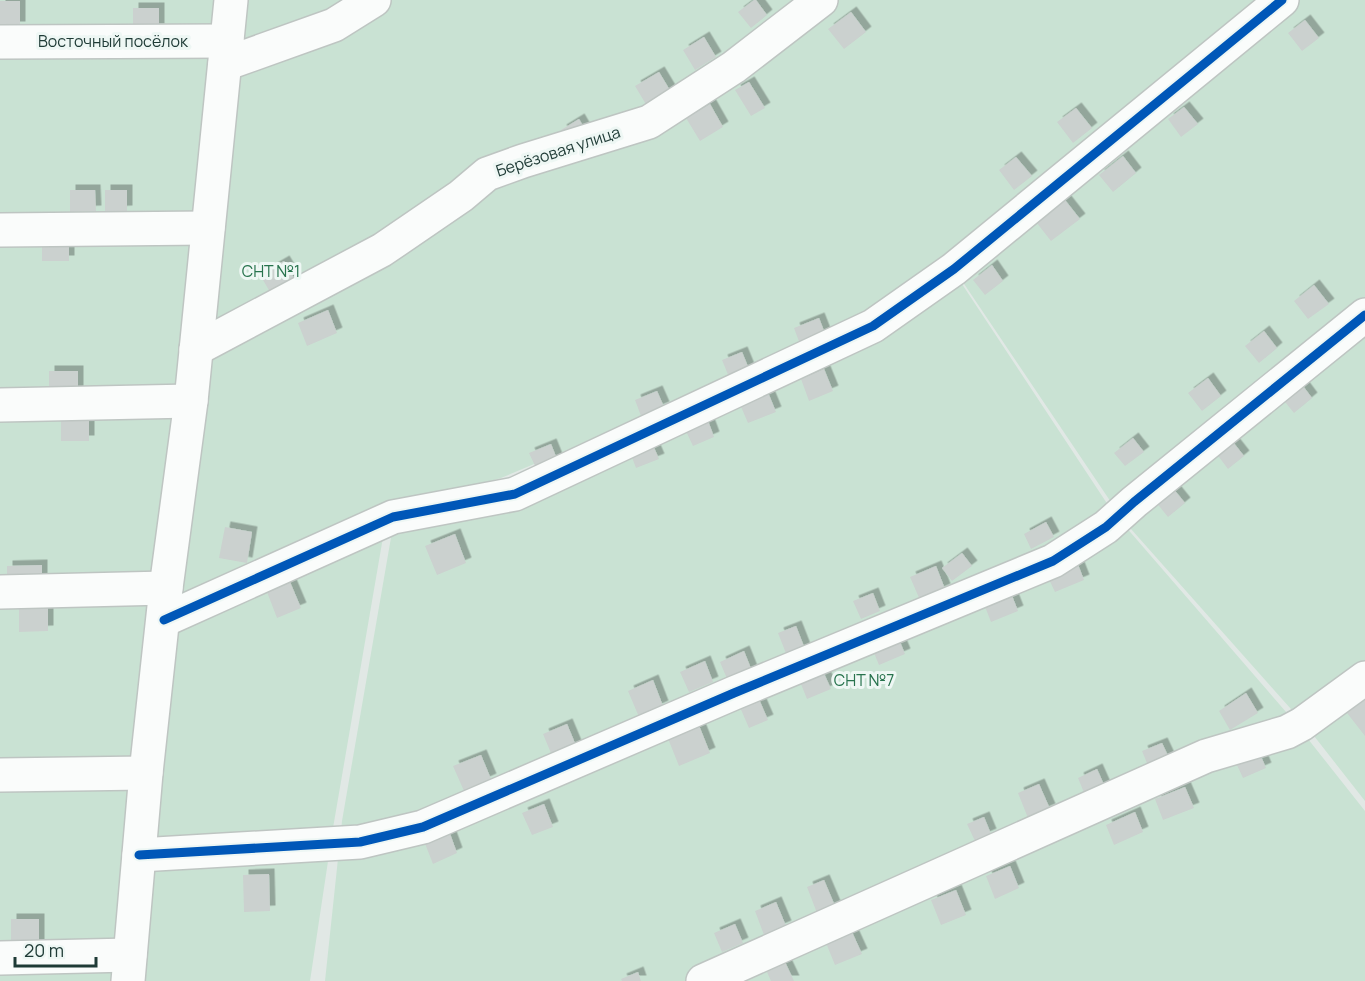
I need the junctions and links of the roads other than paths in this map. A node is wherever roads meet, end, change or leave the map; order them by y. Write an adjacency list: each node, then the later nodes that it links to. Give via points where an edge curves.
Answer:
1 (231, 0): 6 (street)
2 (374, 0): 6 (street, Восточный посёлок, via 334,25)
3 (821, 0): 10 (street, Берёзовая улица, via 734,67 650,122 487,174 382,250)
4 (1282, 0): 14 (street, via 954,269 873,326 515,494 393,517)
5 (0, 42): 6 (street, Восточный посёлок)
6 (226, 52): 7 (street)
7 (208, 228): 8 (street); 10 (street)
8 (0, 230)
9 (1365, 315): 18 (street, via 1106,527 1053,561 423,827 360,842)
10 (196, 349): 11 (street)
11 (191, 401): 12 (street); 14 (street)
12 (0, 405)
13 (0, 592): 14 (street)
14 (165, 604): 16 (street)
15 (1365, 678): 21 (street, via 1287,732 1206,756)
16 (146, 772): 17 (street); 18 (street)
17 (0, 775)
18 (139, 855): 20 (street)
19 (0, 958): 20 (street)
20 (129, 968)
21 (703, 981)

